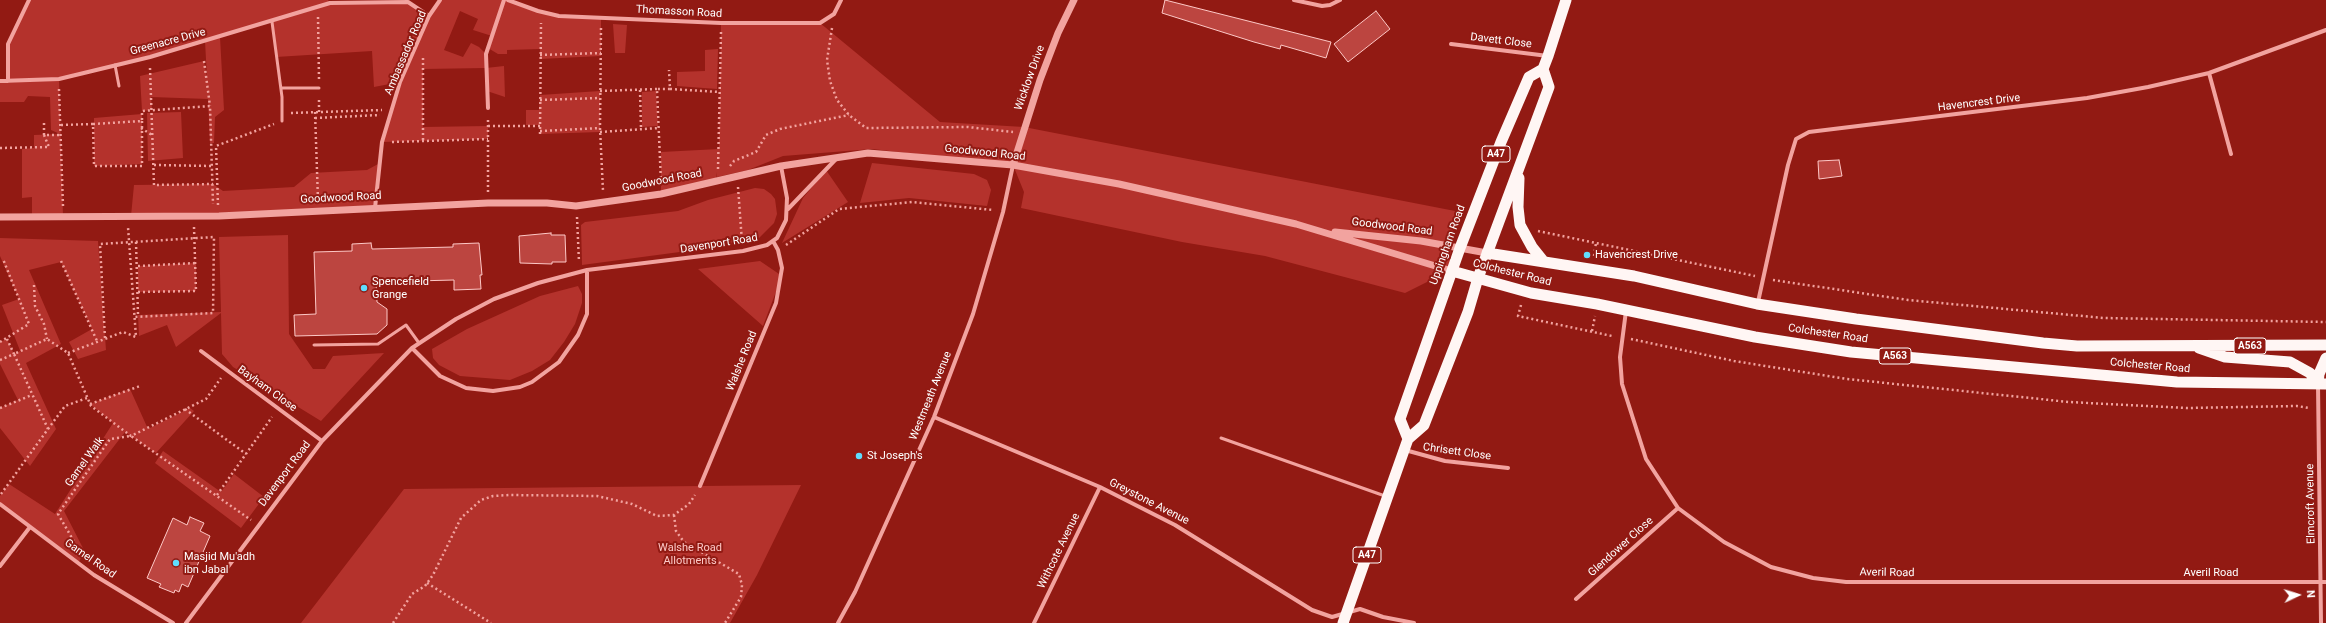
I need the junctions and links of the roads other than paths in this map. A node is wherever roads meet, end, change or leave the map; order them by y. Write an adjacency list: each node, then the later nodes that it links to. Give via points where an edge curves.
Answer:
1 (29, 0): 20 (street, via 8,44)
2 (440, 0): 11 (street, Ambassador Road)
3 (504, 0): 24 (street, via 486,54)
4 (508, 0): 5 (street, Thomasson Road, via 559,16 721,23 820,23 834,14)
5 (842, 0)
6 (1074, 0): 29 (street, Wicklow Drive, via 1056,40)
7 (1294, 0): 8 (street, via 1322,6)
8 (1340, 0)
9 (1566, 0): 15 (highway, Uppingham Road / A47)
10 (329, 1): 11 (street, Greenacre Drive, via 408,2); 12 (street, Greenacre Drive)
11 (429, 16): 31 (street, Ambassador Road, via 400,82 382,142)
12 (272, 22): 16 (street, Greenacre Drive); 22 (lane)
13 (2326, 30): 18 (street, Havencrest Drive)
14 (1451, 44): 15 (street, Davett Close)
15 (1548, 56): 17 (highway, Uppingham Road / A47)
16 (115, 65): 20 (street, Greenacre Drive, via 59,78); 21 (lane)
17 (1542, 69): 28 (highway, A47, via 1549,87); 36 (highway, Uppingham Road / A47, via 1529,77)
18 (2209, 73): 26 (street); 42 (street, Havencrest Drive, via 2087,98 1809,132 1796,140 1788,165)
19 (0, 81): 20 (street, Greenacre Drive)
20 (8, 81)
21 (120, 86)
22 (281, 88): 23 (lane); 25 (lane)
23 (319, 88)
24 (488, 108)
25 (282, 122)
26 (2231, 154)
27 (838, 156): 29 (street, Goodwood Road, via 868,153); 30 (street, Goodwood Road); 32 (street)
28 (1521, 162): 37 (highway, A47); 38 (highway, via 1518,189 1520,225)
29 (1013, 165): 34 (street, Goodwood Road, via 1119,184); 52 (street, Westmeath Avenue, via 1003,212 973,314)
30 (781, 166): 31 (street, Goodwood Road, via 661,194 576,206 548,203 488,203); 32 (street, Davenport Road)
31 (375, 208): 33 (street, Goodwood Road, via 193,217)
32 (788, 209): 35 (street, Davenport Road, via 782,230)
33 (0, 217)
34 (1318, 230): 36 (street, Goodwood Road); 40 (street, Goodwood Road)
35 (773, 241): 39 (street, Davenport Road, via 743,251); 58 (street, Walshe Road, via 782,268 776,303)
36 (1460, 248): 37 (street, Goodwood Road); 40 (highway, Uppingham Road / A47)
37 (1487, 253): 38 (highway, Colchester Road / A563); 41 (highway, A47)
38 (1544, 262): 42 (highway, Colchester Road / A563, via 1634,276)
39 (587, 270): 44 (street, Davenport Road, via 494,299); 48 (street, via 587,314 578,335 559,362 532,382 520,387 493,391 466,388 440,376)
40 (1452, 271): 41 (highway, Colchester Road / A563); 54 (highway, Uppingham Road / A47, via 1400,419)
41 (1478, 278): 43 (highway, Colchester Road / A563, via 1531,293); 54 (highway, A47, via 1468,312 1424,425)
42 (1757, 304): 45 (highway, Colchester Road / A563, via 2043,343 2077,346)
43 (1626, 310): 51 (highway, Colchester Road / A563, via 1755,337 1851,352 2177,382); 62 (street, Averil Road, via 1621,337 1622,384 1646,459)
44 (419, 343): 47 (lane, via 406,325 378,344); 48 (street, Davenport Road)
45 (2190, 345): 46 (highway, Colchester Road / A563); 51 (highway, via 2225,357 2290,362 2310,373)
46 (2326, 345)
47 (314, 346)
48 (412, 348): 55 (street, Davenport Road)
49 (201, 351): 55 (street, Bayham Close)
50 (2326, 358): 51 (highway, via 2319,374)
51 (2322, 384): 65 (street, Elmcroft Avenue, via 2318,409)
52 (934, 417): 59 (street, Greystone Avenue); 70 (street, Westmeath Avenue, via 858,585)
53 (1221, 438): 60 (lane)
54 (1408, 439): 56 (highway, A47)
55 (322, 441): 69 (street, Davenport Road)
56 (1404, 450): 57 (street, Chrisett Close, via 1445,461); 60 (highway, A47)
57 (1508, 468)
58 (700, 486)
59 (1100, 487): 67 (street, Greystone Avenue, via 1175,525 1300,604 1332,617); 71 (street, Withcote Avenue)
60 (1387, 496): 67 (highway, A47)
61 (0, 504): 63 (street, Gamel Road)
62 (1678, 508): 65 (street, Averil Road, via 1724,542 1771,567 1820,579 1846,582); 66 (street, Glendower Close)
63 (30, 527): 64 (street); 68 (street, Gamel Road, via 94,575)
64 (0, 566)
65 (2324, 582): 73 (street, Elmcroft Avenue)
66 (1576, 599)
67 (1345, 618): 72 (street, Greystone Avenue, via 1360,609)
68 (173, 623)
69 (186, 623)
70 (838, 623)
71 (1034, 623)
72 (1414, 623)
73 (2321, 623)

